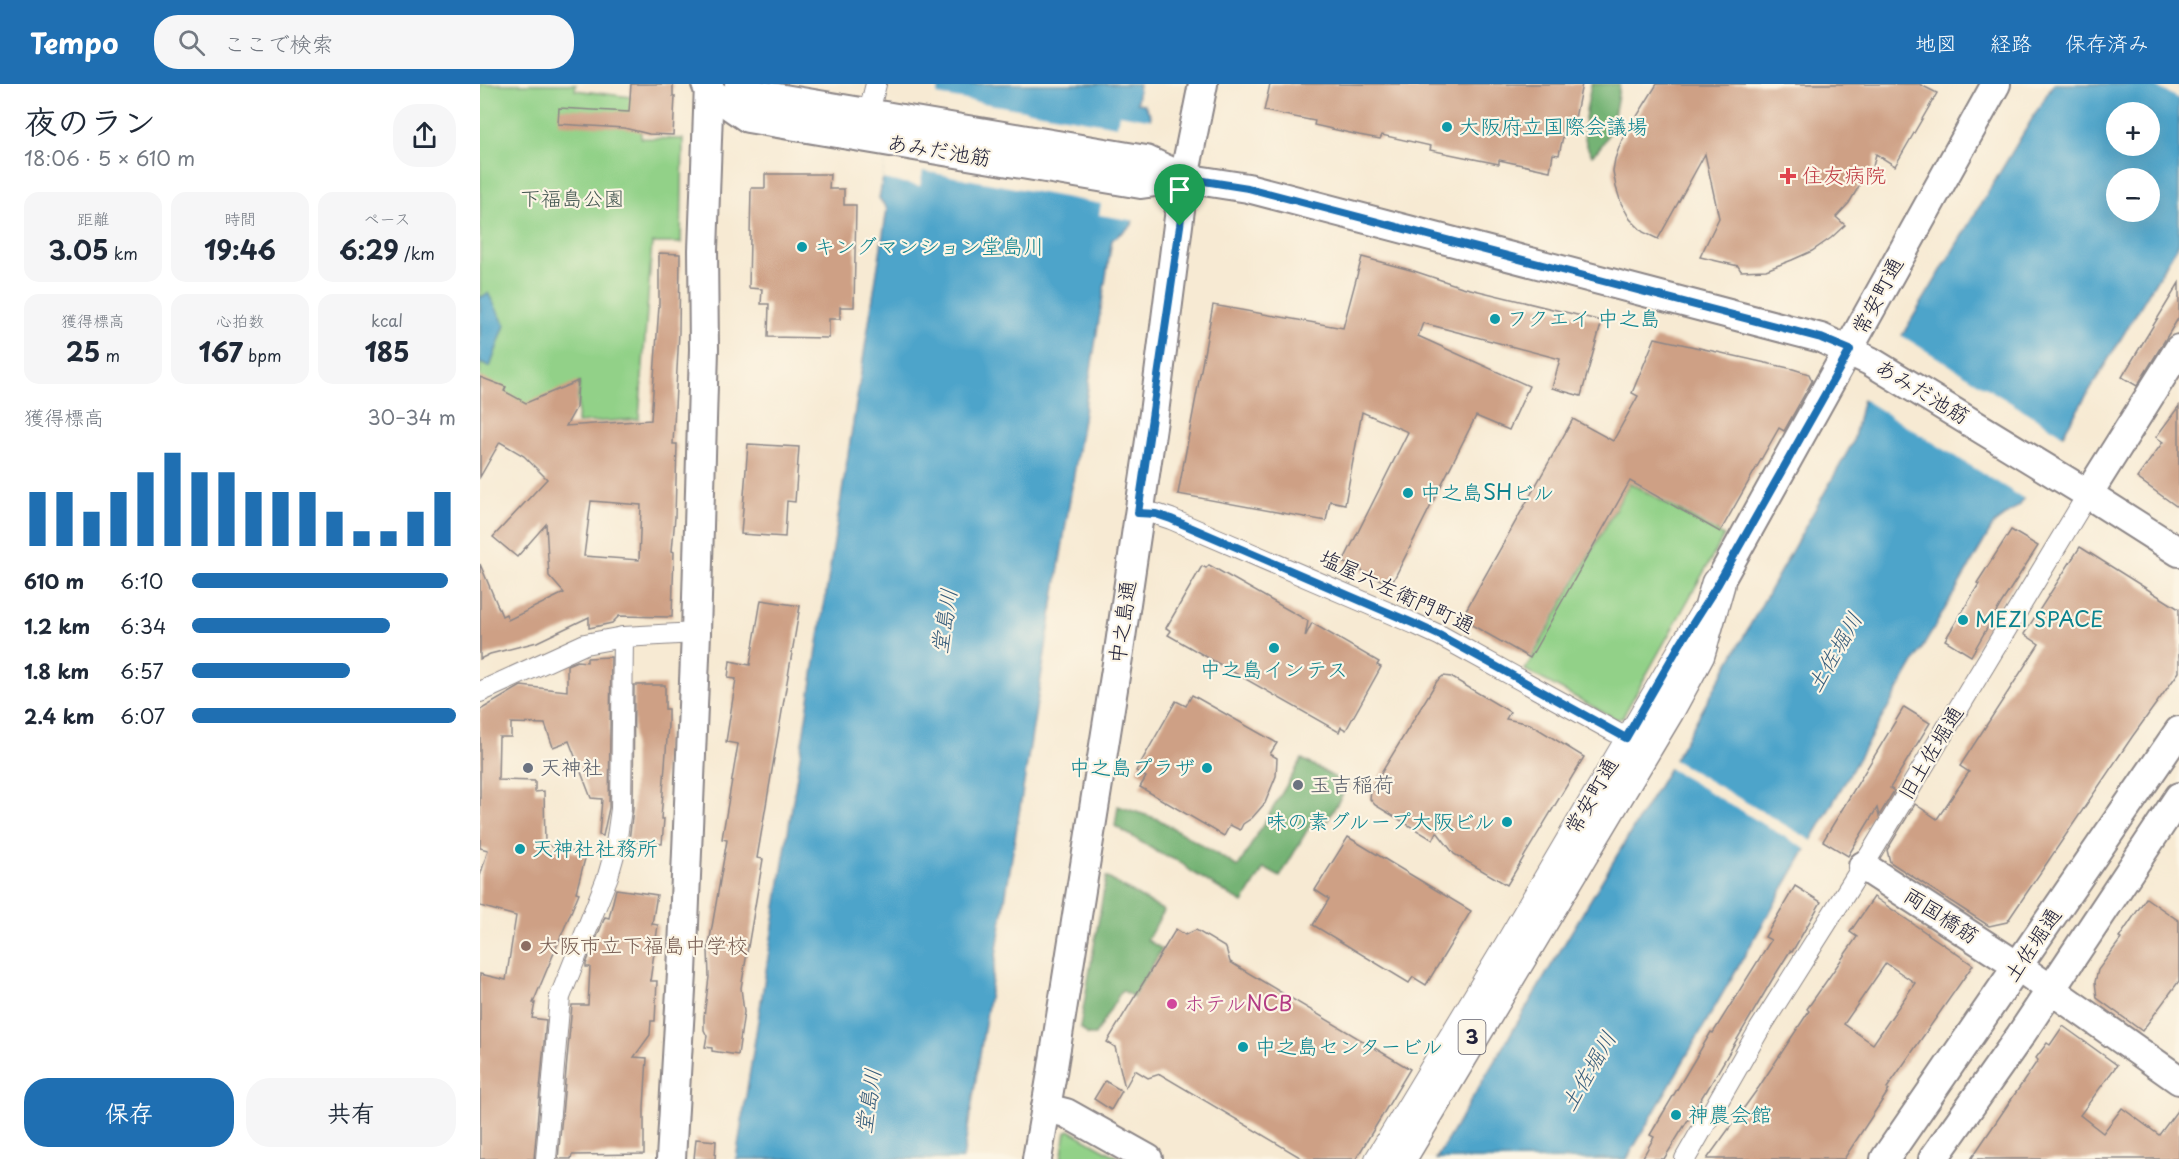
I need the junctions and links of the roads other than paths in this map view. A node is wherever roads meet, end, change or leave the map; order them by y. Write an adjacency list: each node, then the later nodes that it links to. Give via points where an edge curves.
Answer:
1 (739, 84): 6 (street, あみだ池筋, via 748,93)
2 (876, 84): 6 (street)
3 (1203, 84): 7 (street, 中之島通)
4 (1996, 84): 9 (street, 常安町通)
5 (712, 86): 6 (street, あみだ池筋, via 732,96 753,119); 14 (street, via 704,233)
6 (884, 124): 7 (street, あみだ池筋)
7 (1185, 178): 9 (street, あみだ池筋, via 1248,188 1810,335); 11 (street, 中之島通)
8 (2179, 349): 10 (street, 旧土佐堀通)
9 (1850, 350): 10 (street, あみだ池筋); 13 (street, 常安町通)
10 (2088, 494): 12 (street, あみだ池筋); 20 (street, 旧土佐堀通)
11 (1138, 513): 18 (street, 塩屋六左衛門町通, via 1171,519 1415,624); 24 (street, 中之島通)
12 (2179, 552)
13 (1718, 584): 18 (street, 常安町通); 30 (highway, 3, via 1698,654 1667,711)
14 (696, 633): 15 (street); 26 (street)
15 (622, 637): 16 (street, via 585,644); 25 (street, via 621,809 617,837 608,876 560,997)
16 (480, 692)
17 (2179, 731): 21 (street, 土佐堀通)
18 (1626, 738): 29 (street, 常安町通)
19 (2179, 797): 22 (street, 土佐堀通)
20 (1863, 866): 21 (street, 両国橋筋); 31 (street, 旧土佐堀通, via 1759,1030)
21 (2019, 967): 22 (street, 両国橋筋); 32 (street, 土佐堀通)
22 (2051, 989): 23 (street); 33 (street, 土佐堀通)
23 (2179, 1080)
24 (1046, 1108): 27 (street, 中之島通); 28 (street, via 1066,1113)
25 (546, 1159)
26 (671, 1159)
27 (1036, 1159)
28 (1148, 1159)
29 (1375, 1159)
30 (1399, 1159)
31 (1685, 1159)
32 (1885, 1159)
33 (1934, 1159)

